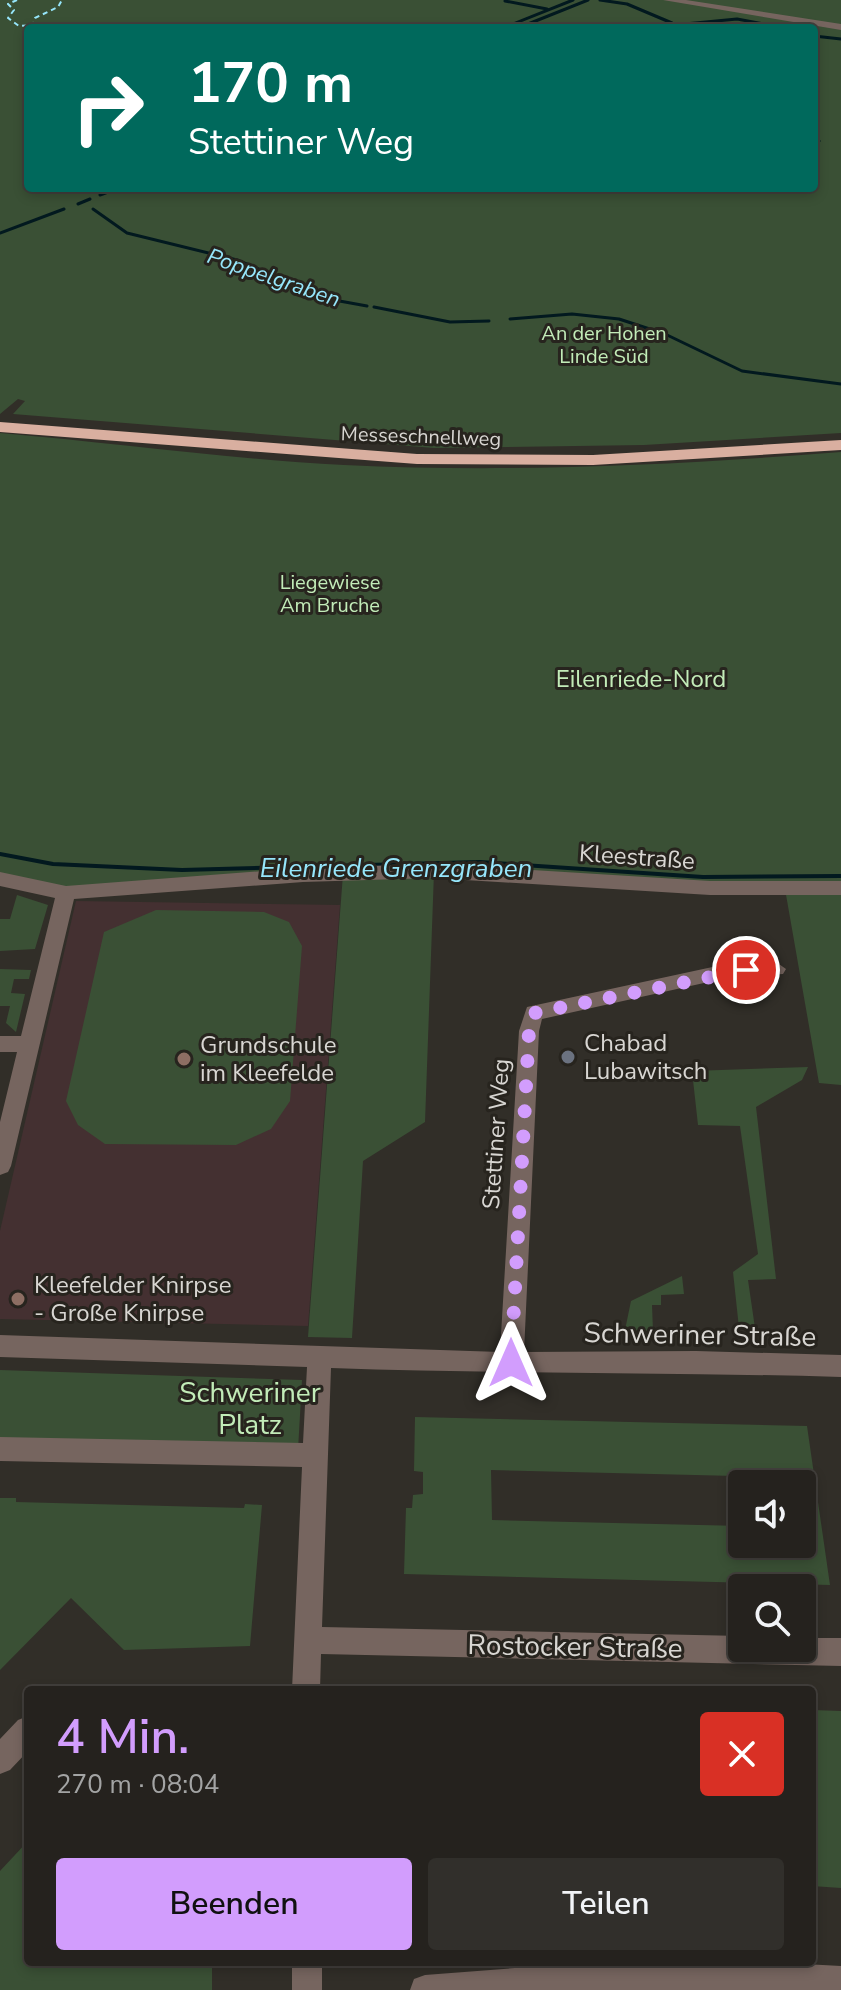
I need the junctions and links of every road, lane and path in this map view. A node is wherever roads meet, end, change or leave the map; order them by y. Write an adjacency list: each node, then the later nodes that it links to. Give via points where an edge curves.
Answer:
1 (668, 0): 2 (street)
2 (841, 27)
3 (0, 421): 5 (highway, Messeschnellweg, via 347,450 506,455)
4 (0, 427): 6 (highway, Messeschnellweg, via 432,459 647,458)
5 (841, 439)
6 (841, 445)
7 (0, 879): 9 (street, Kleestraße)
8 (841, 888): 9 (street, Kleestraße, via 710,888 433,871)
9 (66, 893): 12 (street)
10 (776, 969): 16 (street, Stettiner Weg, via 731,970 534,1013)
11 (0, 1044): 12 (street)
12 (29, 1044): 13 (street)
13 (0, 1166)
14 (0, 1346): 15 (street)
15 (319, 1356): 16 (street, Schweriner Straße); 19 (street)
16 (511, 1363): 17 (street, Schweriner Straße)
17 (841, 1366)
18 (0, 1449): 19 (street)
19 (315, 1455): 20 (street)
20 (308, 1640): 21 (street, Rostocker Straße); 22 (street)
21 (841, 1652)
22 (306, 1686)
23 (24, 1734): 24 (street)
24 (0, 1760)
25 (307, 1966): 29 (street)
26 (841, 1981): 27 (street)
27 (757, 1983): 28 (street, via 630,1976)
28 (467, 1988): 30 (street)
29 (307, 1990)
30 (425, 1990)

